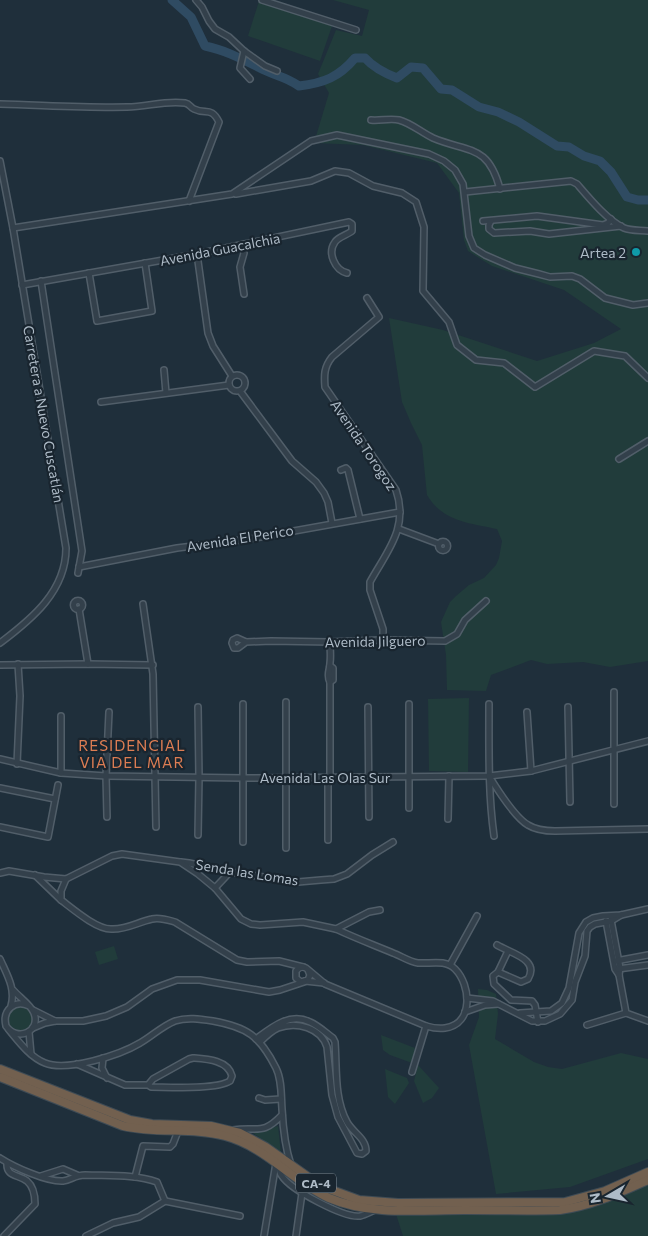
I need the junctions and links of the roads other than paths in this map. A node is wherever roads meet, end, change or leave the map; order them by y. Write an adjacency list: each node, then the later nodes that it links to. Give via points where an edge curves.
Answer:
1 (196, 0): 4 (street, via 215,29 229,37)
2 (262, 0): 3 (street)
3 (356, 30)
4 (243, 52): 5 (street); 6 (street, via 240,68)
5 (277, 71)
6 (250, 79)
7 (0, 104): 13 (street, via 128,108 183,103 194,109 210,111 219,122)
8 (371, 120): 10 (street, via 402,122 435,139 481,155 492,167)
9 (0, 161): 18 (street, Carretera a Nuevo Cuscatlán)
10 (500, 189): 11 (street); 14 (street, via 570,181 577,184)
11 (465, 192): 12 (street, via 459,176 444,160 429,154 337,136 311,141); 29 (street, via 471,242 485,255 515,268 550,277 572,276 605,298 632,305)
12 (232, 194): 13 (street); 32 (street, via 311,181 335,171 402,193 416,202 424,227 423,291 449,322 457,345 476,360 504,363 535,388 594,351 625,356)
13 (189, 201): 18 (street)
14 (611, 219): 16 (street, via 603,225 537,216); 17 (street)
15 (483, 221): 16 (street)
16 (491, 221): 17 (street, via 489,229 494,232 549,234)
17 (622, 226): 19 (street)
18 (13, 228): 26 (street, Carretera a Nuevo Cuscatlán)
19 (648, 231)
20 (243, 245): 21 (street, Avenida Guacalchia); 24 (street, Avenida Guacalchia, via 349,222 352,231 335,242 332,250 338,268); 27 (street, via 240,267)
21 (197, 254): 22 (street, Avenida Guacalchia); 31 (street, via 208,333)
22 (146, 263): 23 (street, Avenida Guacalchia); 23 (street, via 152,311 97,321)
23 (89, 273): 25 (street, Avenida Guacalchia)
24 (347, 273)
25 (41, 281): 26 (street, Avenida Guacalchia); 45 (street, via 82,551)
26 (22, 285): 53 (street, Carretera a Nuevo Cuscatlán, via 66,553 59,583 45,604)
27 (244, 294)
28 (368, 298): 40 (street, Avenida Torogoz, via 379,317 326,364 325,387 396,490)
29 (648, 303)
30 (164, 370): 35 (street)
31 (232, 376): 33 (street); 34 (street, via 240,376 244,380)
32 (648, 378)
33 (229, 385): 34 (street); 35 (street)
34 (240, 391): 42 (street, via 292,461 324,493)
35 (166, 393): 36 (street)
36 (101, 402)
37 (648, 441): 38 (street)
38 (619, 459)
39 (341, 470): 41 (street, via 348,470)
40 (400, 512): 41 (street, Avenida El Perico); 43 (street, Avenida Torogoz)
41 (360, 518): 42 (street, Avenida El Perico)
42 (332, 523): 45 (street, Avenida El Perico)
43 (399, 529): 44 (street); 50 (street, Avenida Torogoz, via 370,582 383,629)
44 (438, 544)
45 (79, 566): 46 (street)
46 (78, 573)
47 (486, 601): 50 (street, Avenida Jilguero, via 465,620 457,634 445,641)
48 (143, 604): 57 (street)
49 (79, 609): 55 (street)
50 (380, 640): 52 (street, Avenida Jilguero)
51 (246, 642): 52 (street, Avenida Jilguero)
52 (330, 642): 78 (street, via 330,666 333,668 333,680 330,682)
53 (0, 643)
54 (18, 664): 55 (street); 56 (street); 73 (street)
55 (88, 664): 57 (street)
56 (0, 665)
57 (153, 665): 77 (street)
58 (614, 692): 70 (street)
59 (286, 702): 83 (street)
60 (244, 704): 85 (street)
61 (409, 704): 79 (street)
62 (488, 704): 81 (street)
63 (368, 706): 84 (street)
64 (198, 707): 82 (street)
65 (568, 707): 72 (street)
66 (109, 712): 76 (street)
67 (527, 712): 74 (street)
68 (61, 716): 75 (street)
69 (648, 741): 70 (street, Avenida Las Olas Sur)
70 (614, 750): 72 (street, Avenida Las Olas Sur); 90 (street)
71 (0, 759): 73 (street, Avenida Las Olas Sur)
72 (568, 762): 74 (street, Avenida Las Olas Sur); 89 (street)
73 (17, 764): 75 (street, Avenida Las Olas Sur)
74 (531, 771): 81 (street, Avenida Las Olas Sur)
75 (61, 773): 76 (street, Avenida Las Olas Sur)
76 (106, 776): 77 (street, Avenida Las Olas Sur); 93 (street)
77 (155, 776): 82 (street, Avenida Las Olas Sur); 96 (street)
78 (330, 776): 83 (street, Avenida Las Olas Sur); 84 (street, Avenida Las Olas Sur); 100 (street)
79 (409, 776): 80 (street, Avenida Las Olas Sur); 84 (street, Avenida Las Olas Sur); 91 (street)
80 (448, 776): 81 (street, Avenida Las Olas Sur); 94 (street)
81 (489, 776): 97 (street, via 521,820 542,831); 99 (street)
82 (200, 777): 85 (street, Avenida Las Olas Sur); 98 (street)
83 (286, 777): 85 (street, Avenida Las Olas Sur); 103 (street)
84 (369, 777): 92 (street)
85 (244, 778): 101 (street)
86 (58, 785): 88 (street)
87 (0, 788): 88 (street)
88 (55, 799): 95 (street, via 48,836)
89 (570, 802)
90 (614, 804)
91 (408, 808)
92 (369, 817)
93 (107, 818)
94 (448, 819)
95 (0, 826)
96 (156, 828)
97 (648, 830)
98 (198, 835)
99 (494, 836)
100 (328, 840)
101 (243, 842)
102 (393, 842): 105 (street, Senda las Lomas, via 347,874 334,879 298,882)
103 (286, 848)
104 (180, 862): 105 (street, Senda las Lomas); 108 (street, Senda las Lomas, via 122,854); 109 (street)
105 (230, 872): 109 (street)
106 (0, 873): 107 (street, via 9,871)
107 (34, 875): 108 (street); 110 (street)
108 (66, 879): 110 (street)
109 (215, 888): 118 (street, via 241,920 251,924 303,922)
110 (61, 900): 125 (street, via 109,930 127,928 154,918 165,919 237,960)
111 (648, 909): 114 (street)
112 (380, 910): 116 (street)
113 (607, 915): 114 (street); 117 (street); 141 (street, via 592,918 582,927 569,988 562,1003 551,1010)
114 (621, 915): 117 (street)
115 (477, 916): 126 (street)
116 (348, 922): 118 (street); 119 (street)
117 (609, 922): 124 (street); 147 (street, via 595,924 587,931 586,956 567,1008 554,1018)
118 (336, 929): 119 (street)
119 (350, 936): 126 (street, via 416,962)
120 (497, 945): 121 (street)
121 (508, 952): 130 (street); 130 (street, via 525,959 530,966 530,975 520,982)
122 (648, 955): 124 (street)
123 (0, 959): 135 (street)
124 (616, 961): 129 (street)
125 (288, 962): 128 (street); 131 (street)
126 (450, 965): 136 (street, via 464,984)
127 (648, 965): 129 (street)
128 (306, 968): 131 (street, via 299,968); 132 (street, via 310,975); 133 (street)
129 (618, 969): 142 (street)
130 (498, 972): 141 (street, via 493,976 494,984 511,1000 532,1001)
131 (295, 975): 132 (street); 134 (street)
132 (305, 982): 133 (street); 134 (street)
133 (325, 984): 149 (street)
134 (288, 986): 145 (street, via 269,992 200,980 177,980 162,984 127,1007 99,1018)
135 (13, 990): 138 (street); 139 (street)
136 (467, 998): 137 (street); 140 (street)
137 (498, 1004): 140 (street, via 485,1004); 143 (street)
138 (31, 1008): 139 (street, via 20,1003); 145 (street); 151 (street, via 36,1019)
139 (7, 1009): 150 (street)
140 (465, 1012): 149 (street, via 452,1027 438,1029)
141 (536, 1013): 143 (street); 147 (street)
142 (626, 1013): 146 (street); 148 (street)
143 (519, 1014): 147 (street)
144 (0, 1021): 150 (street)
145 (55, 1021): 151 (street)
146 (648, 1021)
147 (538, 1022)
148 (587, 1025)
149 (426, 1026): 157 (street)
150 (7, 1028): 151 (street, via 19,1035); 153 (street)
151 (31, 1030): 153 (street)
152 (258, 1041): 152 (street, via 270,1032 292,1025 308,1027 320,1034 327,1047 332,1095 338,1117 357,1153 366,1151 343,1111 338,1093 333,1038 310,1021 293,1019 276,1024); 154 (street, via 231,1024 183,1019 139,1044); 162 (street, via 277,1070)
153 (31, 1055): 155 (street, via 46,1064)
154 (103, 1058): 155 (street); 159 (street, via 102,1068)
155 (76, 1064): 159 (street)
156 (0, 1069): 164 (highway, CA-4, via 130,1120)
157 (412, 1072)
158 (0, 1077): 165 (highway, CA-4, via 123,1126)
159 (108, 1078): 160 (street, via 125,1084)
160 (148, 1086): 160 (street, via 220,1084 232,1076 223,1063 193,1058 153,1079)
161 (259, 1098): 162 (street)
162 (281, 1099): 163 (street)
163 (282, 1115): 164 (street, via 272,1126); 169 (street)
164 (229, 1130): 169 (highway, CA-4, via 257,1142)
165 (178, 1131): 168 (highway, CA-4, via 224,1136 252,1146); 173 (street, via 170,1147 143,1146)
166 (0, 1158): 167 (street)
167 (8, 1163): 172 (street); 181 (street, via 10,1173 32,1187 35,1204)
168 (278, 1164): 174 (street); 176 (street); 179 (highway, CA-4, via 329,1198 352,1206)
169 (291, 1165): 170 (highway, CA-4, via 321,1186 341,1194 358,1200 398,1203 565,1202 606,1191)
170 (648, 1172)
171 (77, 1175): 172 (street, via 60,1181); 172 (street, via 63,1169); 173 (street)
172 (41, 1176)
173 (135, 1177): 178 (street, via 156,1182)
174 (284, 1179): 176 (street, via 278,1178); 177 (street)
175 (648, 1180): 179 (highway, CA-4, via 604,1199 560,1210)
176 (273, 1182): 183 (street)
177 (302, 1193): 179 (street, via 355,1215); 184 (street)
178 (166, 1201): 180 (street); 182 (street, via 139,1217 113,1223)
179 (377, 1209)
180 (240, 1216)
181 (4, 1236)
182 (86, 1236)
183 (264, 1236)
184 (296, 1236)

